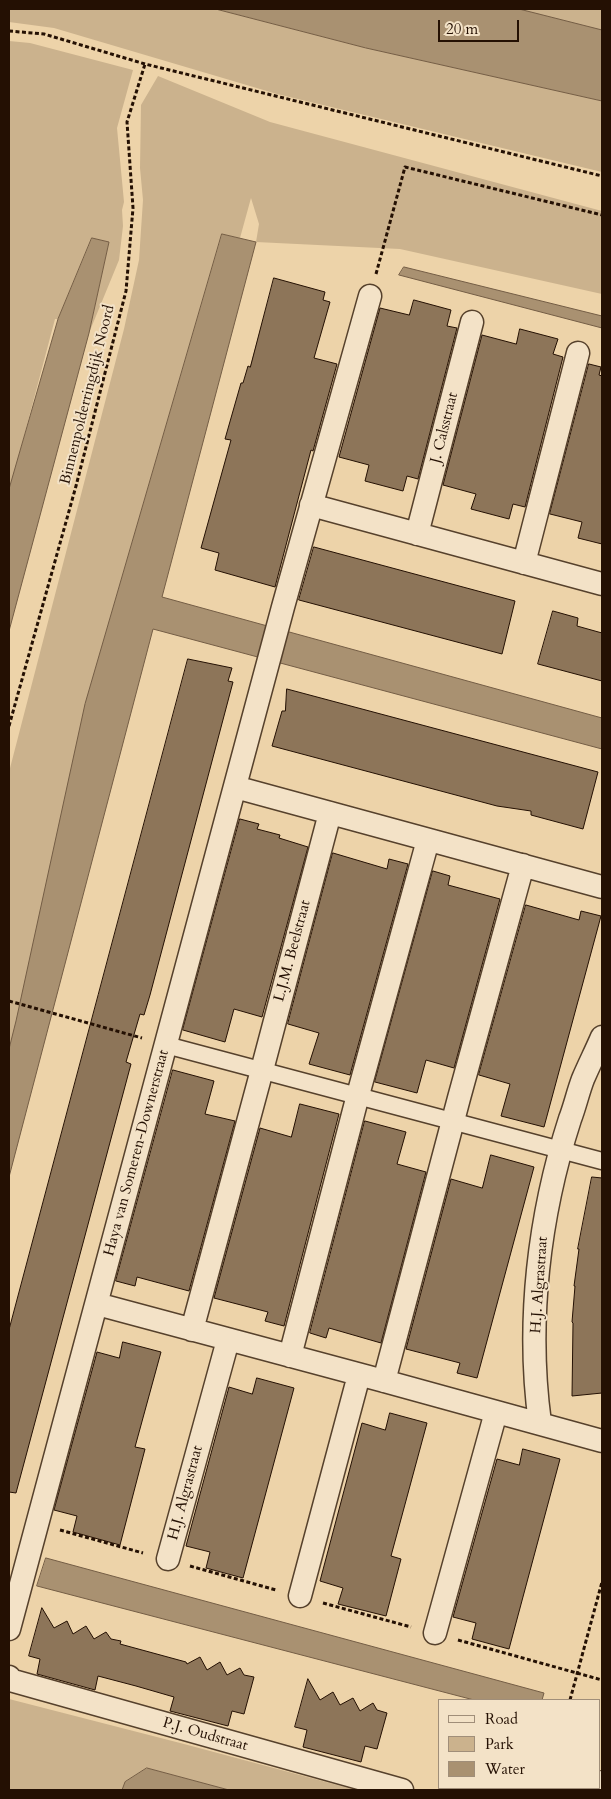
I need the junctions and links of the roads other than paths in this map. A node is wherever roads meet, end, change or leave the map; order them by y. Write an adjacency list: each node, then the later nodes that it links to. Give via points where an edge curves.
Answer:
1 (370, 296): 4 (street)
2 (472, 322): 5 (street, J. Calsstraat)
3 (578, 353): 6 (street)
4 (311, 505): 5 (street); 8 (street, Haya van Someren-Downerstraat)
5 (417, 534): 6 (street)
6 (524, 563): 7 (street)
7 (602, 584)
8 (235, 787): 9 (street); 14 (street, Haya van Someren-Downerstraat)
9 (330, 813): 10 (street); 15 (street, L.J.M. Beelstraat)
10 (428, 840): 11 (street); 16 (street)
11 (523, 865): 12 (street); 17 (street)
12 (602, 887)
13 (602, 1037): 18 (street, via 583,1080)
14 (166, 1045): 15 (street); 20 (street, Haya van Someren-Downerstraat)
15 (259, 1080): 16 (street); 21 (street)
16 (355, 1105): 17 (street); 23 (street)
17 (453, 1120): 18 (street); 25 (street)
18 (561, 1149): 19 (street); 27 (street, H.J. Algrastraat, via 545,1222 535,1312 536,1395)
19 (602, 1161)
20 (97, 1304): 21 (street); 31 (street, Haya van Someren-Downerstraat)
21 (192, 1330): 22 (street)
22 (228, 1340): 23 (street); 29 (street, H.J. Algrastraat)
23 (290, 1356): 24 (street)
24 (360, 1375): 25 (street); 30 (street)
25 (384, 1381): 26 (street)
26 (496, 1412): 27 (street); 32 (street)
27 (540, 1423): 28 (street)
28 (602, 1442)
29 (168, 1560)
30 (300, 1596)
31 (9, 1629)
32 (435, 1633)
33 (9, 1677): 35 (street, P.J. Oudstraat, via 20,1683)
34 (602, 1785): 36 (street)
35 (402, 1790)
36 (601, 1790)

